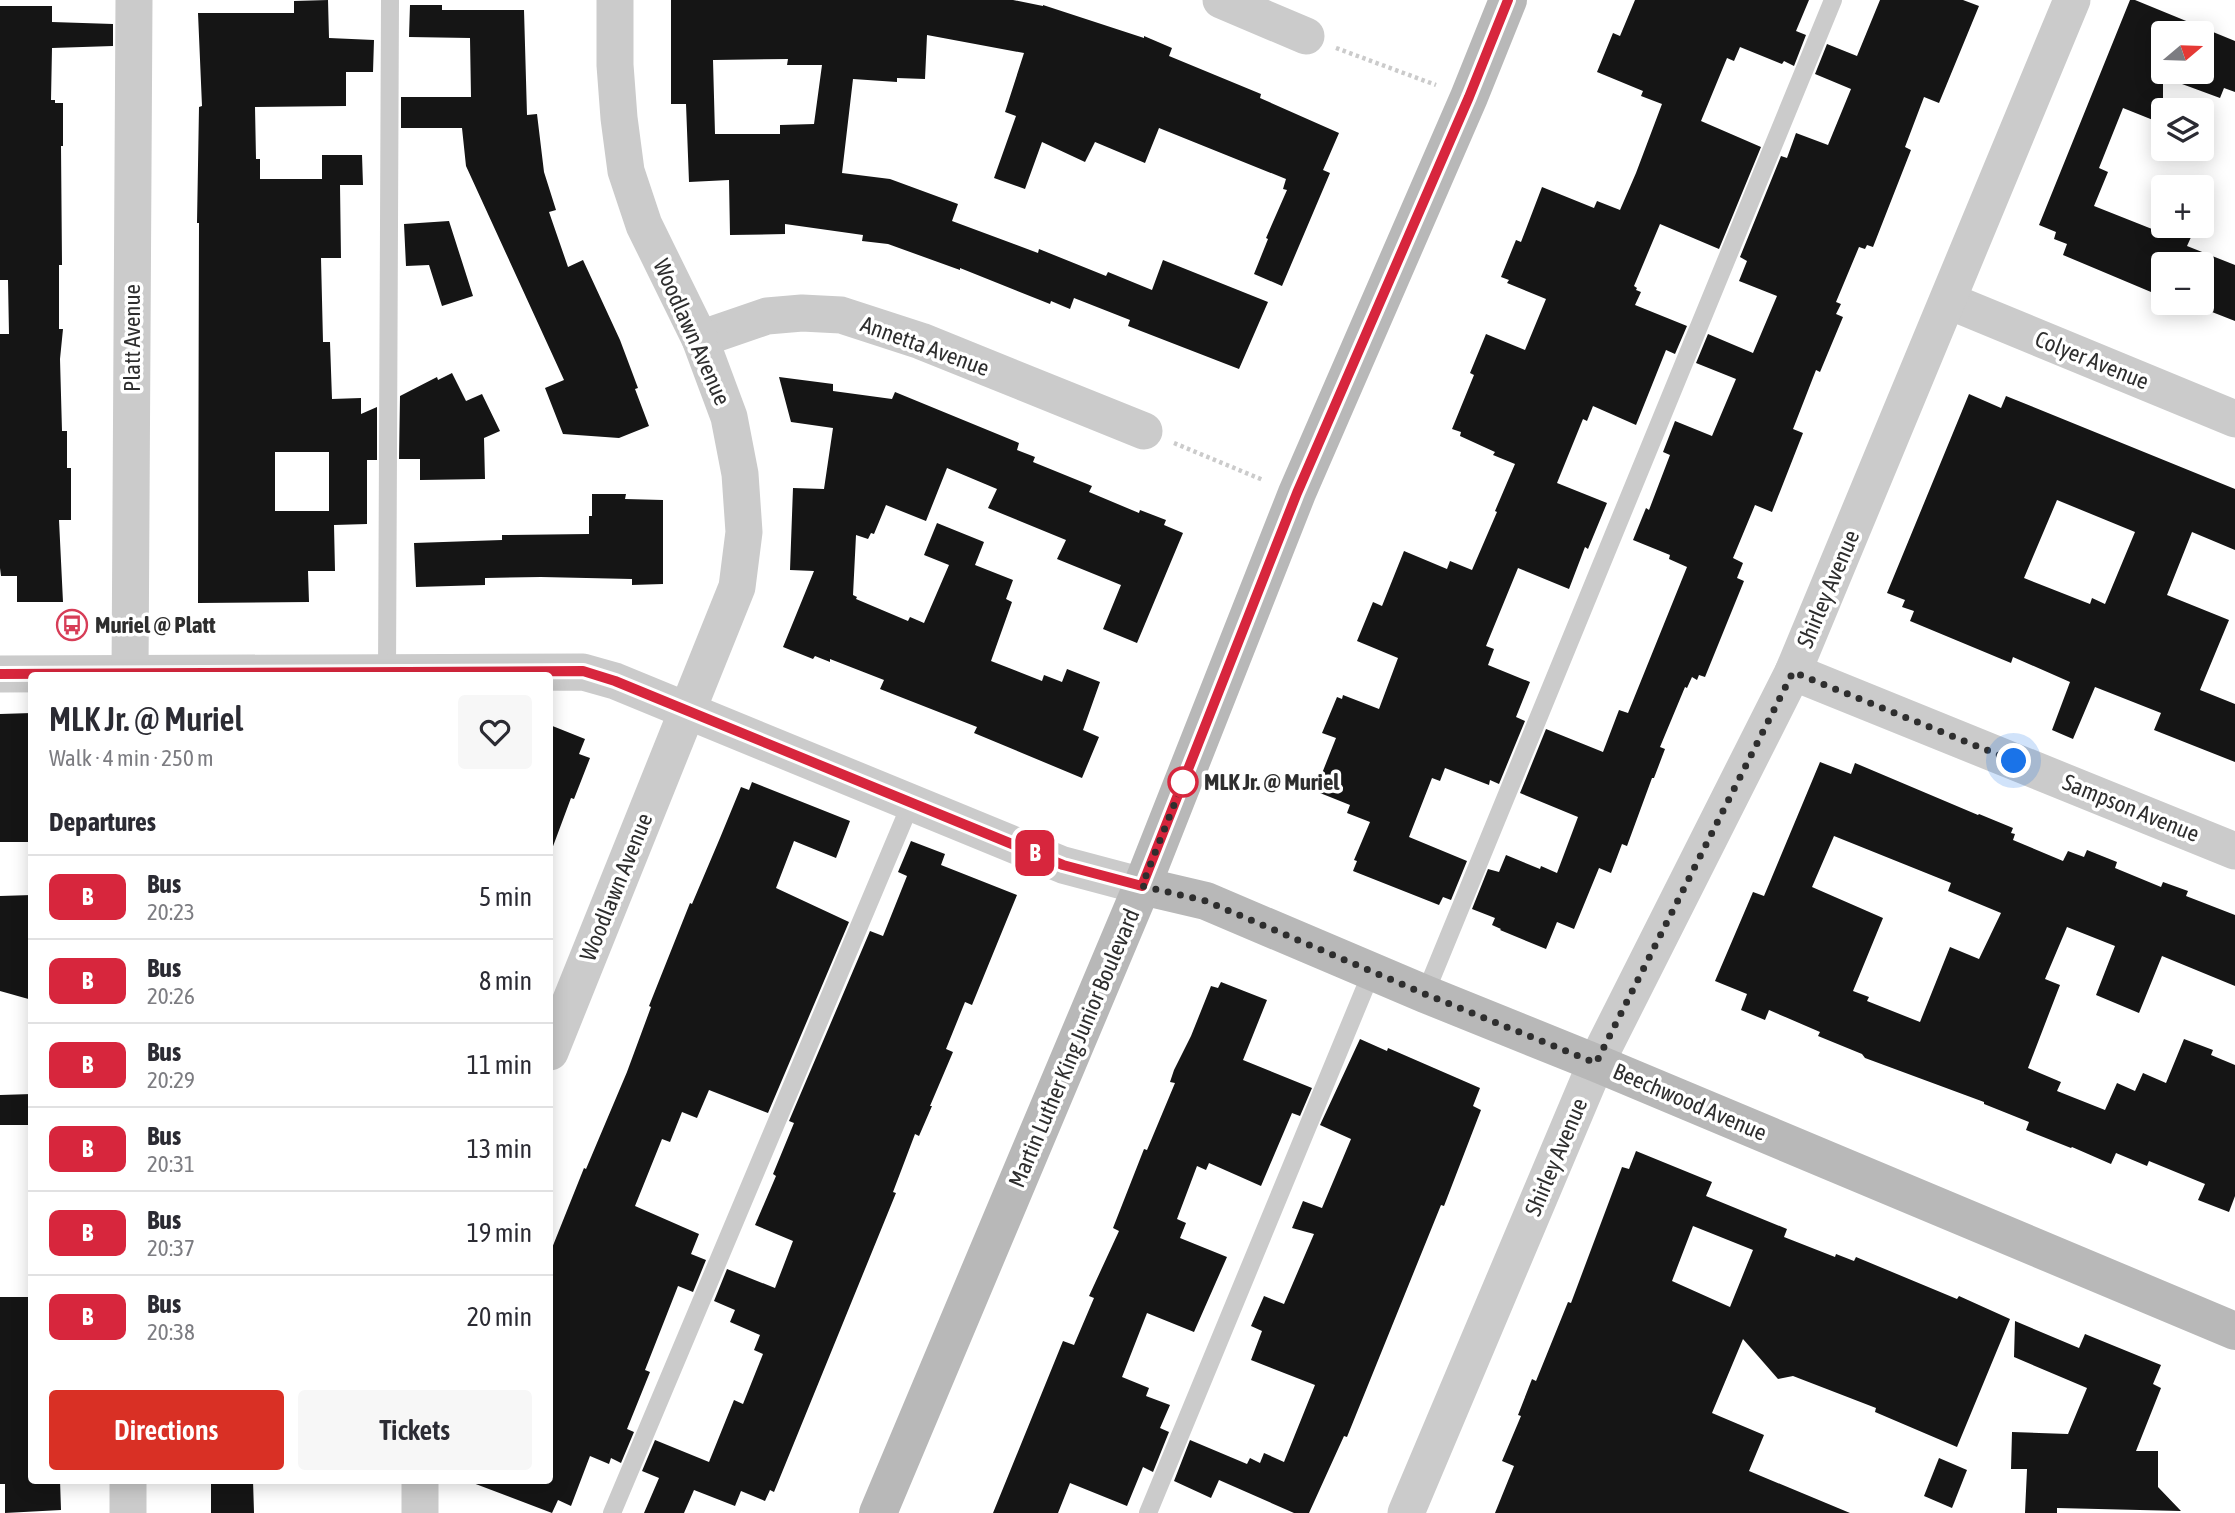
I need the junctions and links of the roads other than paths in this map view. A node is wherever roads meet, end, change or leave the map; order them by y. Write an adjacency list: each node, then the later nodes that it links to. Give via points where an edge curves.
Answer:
1 (134, 0): 13 (street, Platt Avenue)
2 (390, 0): 14 (lane)
3 (615, 0): 10 (street, Woodlawn Avenue, via 615,65 626,171 644,225)
4 (1221, 0): 8 (street)
5 (1508, 0): 22 (main road, Martin Luther King Junior Boulevard, via 1297,493)
6 (1833, 0): 24 (lane)
7 (2072, 0): 9 (street, Shirley Avenue)
8 (1306, 36)
9 (1948, 301): 11 (street, Colyer Avenue); 16 (street, Shirley Avenue)
10 (700, 339): 12 (street, Annetta Avenue, via 767,316 841,315 921,341); 19 (street, Woodlawn Avenue, via 729,417 740,474 744,532 737,587)
11 (2235, 419)
12 (1144, 431)
13 (130, 672)
14 (387, 672)
15 (518, 672): 19 (street, via 583,671)
16 (1793, 672): 21 (street, Sampson Avenue); 26 (street, Shirley Avenue)
17 (0, 674): 18 (street)
18 (28, 674)
19 (687, 711): 20 (street); 25 (street, Woodlawn Avenue)
20 (911, 803): 22 (street, via 1063,865); 32 (lane)
21 (2235, 850)
22 (1142, 886): 23 (main road, Beechwood Avenue, via 1206,901); 33 (main road, Martin Luther King Junior Boulevard)
23 (1372, 971): 24 (main road, Beechwood Avenue); 34 (lane)
24 (1425, 994): 26 (main road, Beechwood Avenue)
25 (553, 1045)
26 (1596, 1063): 27 (main road, Beechwood Avenue); 35 (street, Shirley Avenue)
27 (2235, 1331)
28 (128, 1484): 30 (street)
29 (420, 1484): 31 (street)
30 (128, 1513)
31 (420, 1513)
32 (612, 1513)
33 (878, 1513)
34 (1147, 1513)
35 (1406, 1513)

